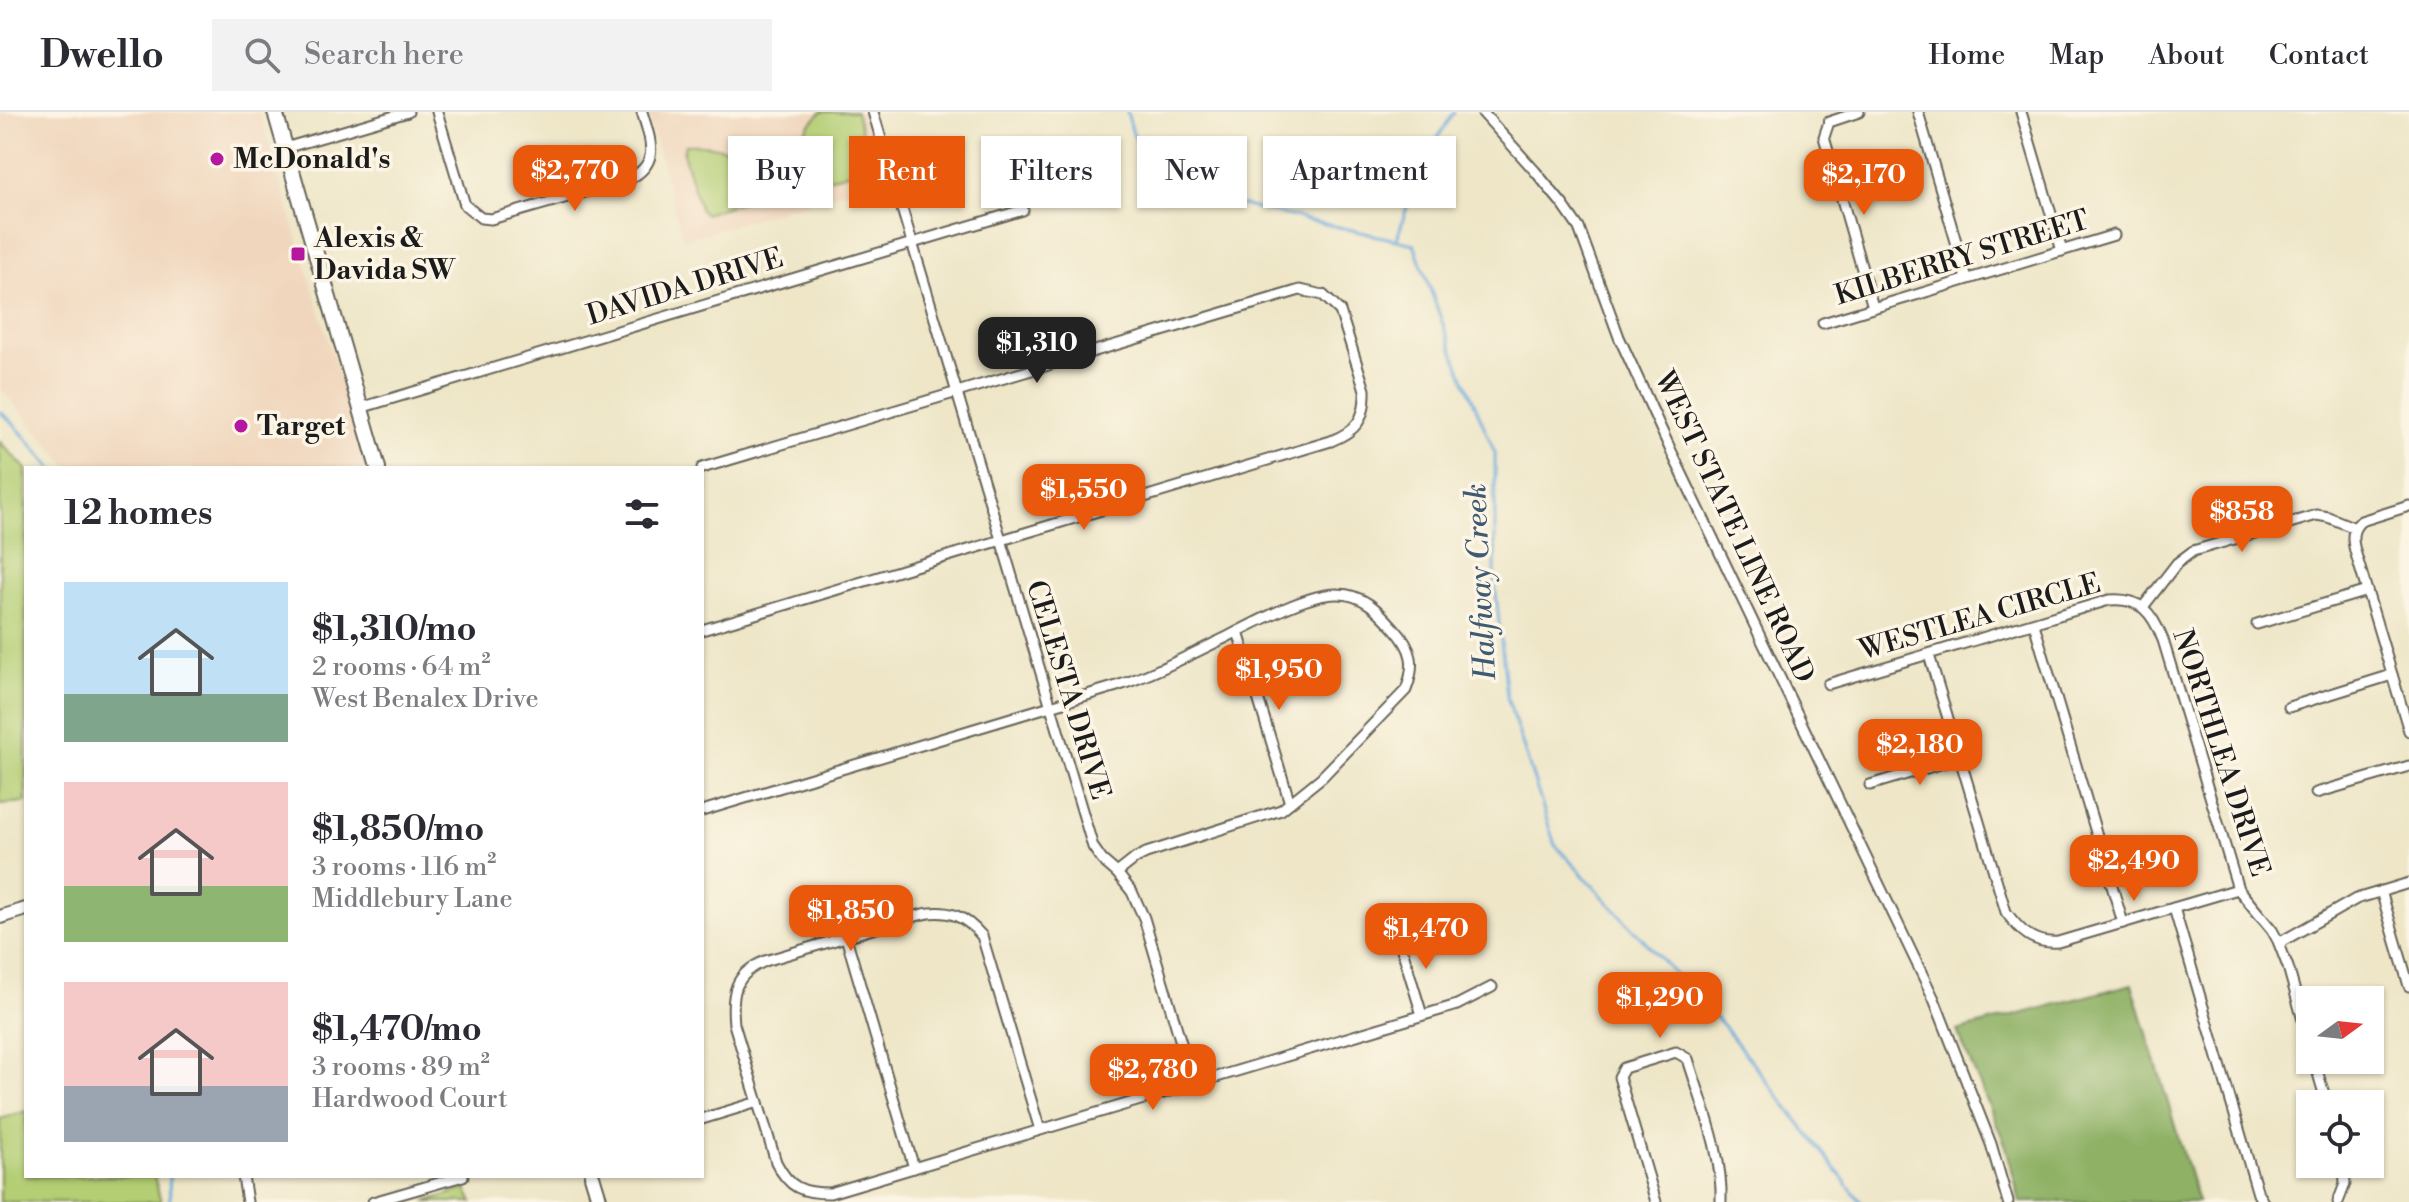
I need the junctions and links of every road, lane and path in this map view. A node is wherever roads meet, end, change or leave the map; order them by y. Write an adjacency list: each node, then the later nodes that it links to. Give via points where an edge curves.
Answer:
1 (275, 112): 10 (main road)
2 (408, 112): 10 (street)
3 (437, 112): 4 (street, via 465,205 481,218 502,217 641,174 650,162 651,142)
4 (642, 112)
5 (873, 112): 13 (street, CELESTA DRIVE)
6 (1482, 112): 72 (street, WEST STATE LINE ROAD, via 1579,228 1619,337 1672,453 1934,999)
7 (1859, 112): 16 (street, via 1829,122 1824,137)
8 (1918, 112): 15 (street)
9 (2021, 112): 14 (street)
10 (285, 148): 19 (main road)
11 (1023, 210): 13 (street, DAVIDA DRIVE)
12 (2114, 235): 14 (street, KILBERRY STREET)
13 (911, 242): 18 (street, CELESTA DRIVE); 19 (street, DAVIDA DRIVE)
14 (2062, 251): 15 (street, KILBERRY STREET)
15 (1967, 279): 16 (street, KILBERRY STREET)
16 (1873, 307): 17 (street, KILBERRY STREET)
17 (1823, 323)
18 (956, 392): 21 (street); 24 (street, CELESTA DRIVE); 24 (street, via 1300,290 1333,302 1354,353 1365,400 1359,422 1343,436)
19 (360, 408): 20 (main road)
20 (377, 466)
21 (704, 467)
22 (2409, 506): 23 (street, via 2361,521)
23 (2355, 528): 25 (street, via 2353,542); 26 (street, via 2317,515 2193,551)
24 (1000, 540): 29 (street); 34 (street, CELESTA DRIVE)
25 (2367, 591): 28 (street); 32 (street)
26 (2143, 607): 27 (street, WESTLEA CIRCLE, via 2109,600); 45 (street, NORTHLEA DRIVE, via 2163,640)
27 (2034, 624): 31 (street, WESTLEA CIRCLE); 50 (street)
28 (2257, 624)
29 (704, 629)
30 (1238, 632): 34 (street, via 1140,678); 41 (street); 41 (street, via 1337,593 1373,606 1406,641 1412,665 1406,690)
31 (1929, 655): 33 (street, WESTLEA CIRCLE); 37 (street)
32 (2392, 675): 35 (street); 36 (street)
33 (1828, 684)
34 (1050, 706): 42 (street); 43 (street, CELESTA DRIVE, via 1093,847)
35 (2289, 707)
36 (2409, 731)
37 (1960, 758): 39 (street); 50 (street, via 2006,912 2017,927 2049,943)
38 (2409, 766): 40 (street)
39 (1870, 785)
40 (2316, 793)
41 (1290, 803): 43 (street, via 1265,817 1146,853)
42 (704, 810)
43 (1117, 873): 58 (street, CELESTA DRIVE, via 1144,918)
44 (2409, 883): 46 (street)
45 (2238, 889): 47 (street); 53 (street, NORTHLEA DRIVE)
46 (2381, 891): 53 (street, via 2356,899); 54 (street)
47 (2174, 908): 50 (street); 73 (street)
48 (24, 910): 49 (street)
49 (0, 917)
50 (2123, 923)
51 (1398, 936): 57 (street)
52 (846, 937): 59 (street, via 755,965 735,986 734,1024); 61 (street, via 937,911 970,922 982,936); 62 (street)
53 (2279, 943): 56 (street, NORTHLEA DRIVE)
54 (2409, 986)
55 (1492, 987): 57 (street)
56 (2296, 995)
57 (1422, 1015): 58 (street)
58 (1193, 1083): 61 (street)
59 (758, 1102): 60 (street); 62 (street, via 776,1162 796,1187 830,1193)
60 (704, 1118)
61 (1040, 1130): 62 (street)
62 (914, 1168)
63 (243, 1178): 67 (street)
64 (456, 1178): 68 (street)
65 (593, 1178): 69 (main road)
66 (2345, 1178): 74 (street)
67 (247, 1202)
68 (373, 1202)
69 (600, 1202)
70 (1656, 1202): 71 (street, via 1619,1077 1624,1068 1676,1052 1688,1059 1720,1167)
71 (1721, 1202)
72 (2008, 1202)
73 (2263, 1202)
74 (2338, 1202)

